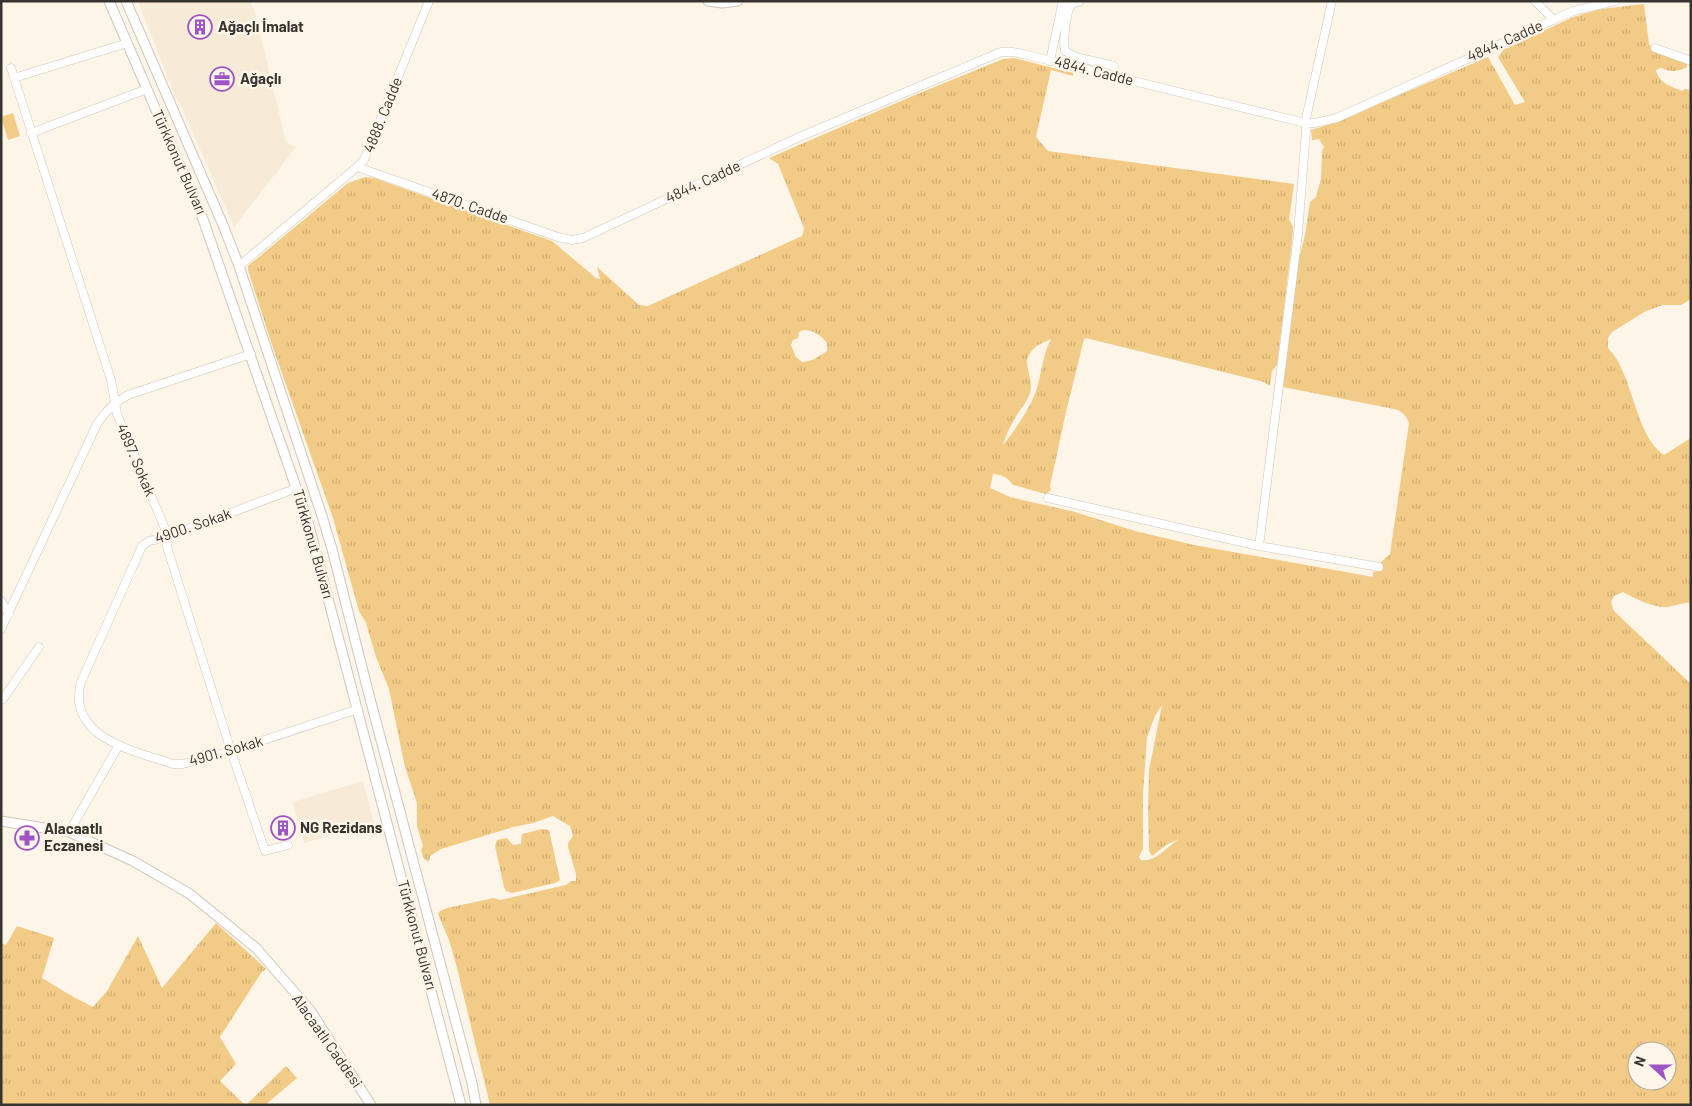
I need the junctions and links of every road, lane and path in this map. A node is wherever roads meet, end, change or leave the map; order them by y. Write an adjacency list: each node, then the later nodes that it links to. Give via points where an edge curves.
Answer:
1 (108, 1): 12 (street, Türkkonut Bulvarı)
2 (126, 1): 24 (street, Türkkonut Bulvarı)
3 (429, 1): 22 (street, 4888. Cadde, via 368,152)
4 (708, 1): 5 (street)
5 (738, 1)
6 (1080, 1): 16 (street, via 1069,9 1063,45 1065,51 1076,57)
7 (1332, 1): 20 (street)
8 (1535, 1): 11 (street)
9 (1615, 1): 11 (street, 4844. Cadde, via 1573,11)
10 (1063, 3): 15 (street)
11 (1554, 20): 20 (street, 4844. Cadde, via 1337,118)
12 (127, 43): 18 (street); 19 (street, Türkkonut Bulvarı)
13 (1655, 48): 14 (street)
14 (1691, 60)
15 (1050, 61): 20 (street, 4844. Cadde); 23 (street, 4844. Cadde, via 1001,52 797,138)
16 (1114, 66)
17 (11, 68): 18 (street, 4897. Sokak)
18 (14, 78): 21 (street, 4897. Sokak)
19 (147, 89): 21 (street); 25 (street, Türkkonut Bulvarı, via 203,219)
20 (1305, 122): 30 (street, via 1298,234)
21 (31, 133): 26 (street, 4897. Sokak, via 111,380)
22 (357, 167): 23 (street, 4870. Cadde, via 558,237); 24 (street, 4888. Cadde)
23 (583, 238)
24 (238, 266): 46 (street, Türkkonut Bulvarı, via 332,548)
25 (251, 354): 26 (street); 27 (street, Türkkonut Bulvarı)
26 (115, 402): 29 (street, 4897. Sokak); 33 (street, via 97,424)
27 (297, 488): 29 (street, 4900. Sokak); 38 (street, Türkkonut Bulvarı)
28 (1048, 498): 30 (street)
29 (166, 537): 34 (street, 4900. Sokak, via 142,546); 40 (street, 4897. Sokak)
30 (1258, 546): 31 (street)
31 (1379, 567)
32 (1, 600): 33 (street)
33 (9, 614): 35 (street)
34 (107, 624): 39 (street, 4901. Sokak, via 81,682 78,699 93,731)
35 (1, 629)
36 (39, 647): 37 (street)
37 (3, 699)
38 (358, 709): 40 (street, 4901. Sokak); 45 (street, Türkkonut Bulvarı)
39 (119, 745): 40 (street, 4901. Sokak, via 173,764); 42 (street)
40 (231, 751): 43 (street, 4897. Sokak, via 265,851)
41 (2, 822): 42 (street, Alacaatlı Caddesi)
42 (69, 832): 44 (street, Alacaatlı Caddesi, via 133,861 190,894 256,948 310,1010)
43 (288, 845)
44 (371, 1105)
45 (461, 1105)
46 (476, 1105)

